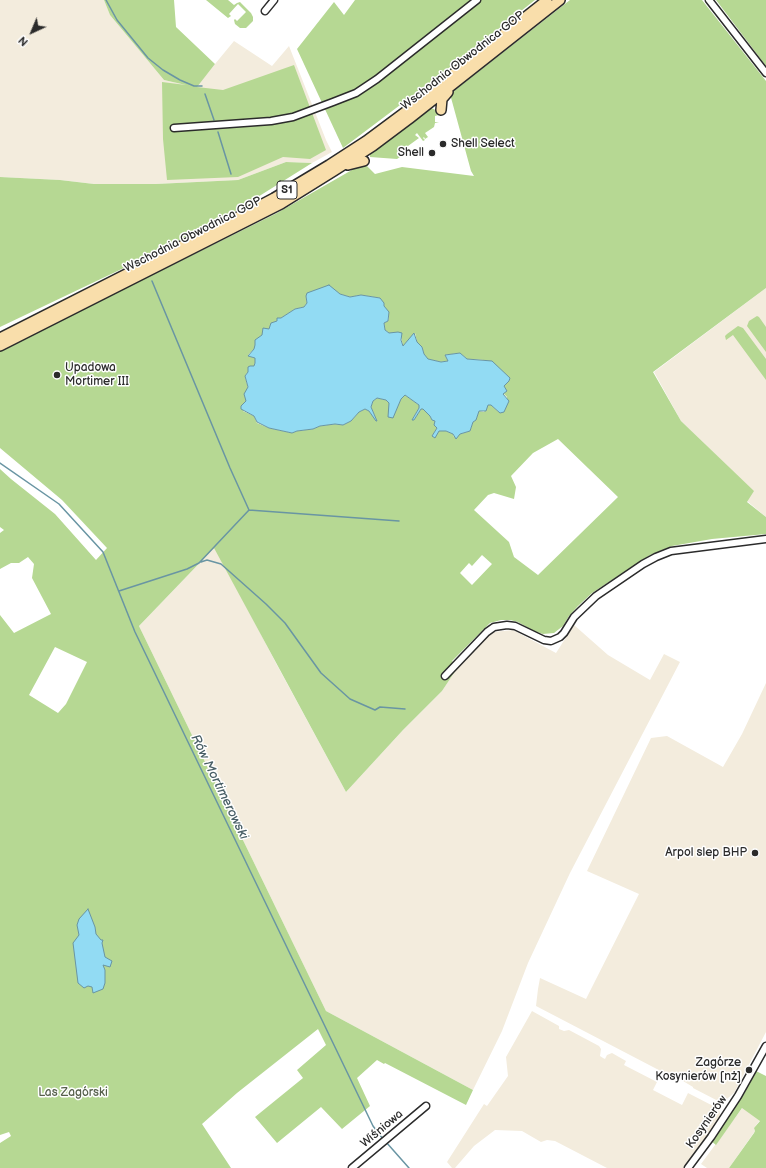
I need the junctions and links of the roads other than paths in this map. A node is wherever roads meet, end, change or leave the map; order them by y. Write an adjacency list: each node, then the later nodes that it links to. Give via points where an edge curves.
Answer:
1 (274, 0): 6 (street)
2 (477, 0): 10 (street, via 377,79 333,102 293,117)
3 (546, 0): 13 (highway, Wschodnia Obwodnica GOP / S1, via 366,141 329,165 219,227)
4 (560, 0): 8 (highway, Wschodnia Obwodnica GOP / S1)
5 (709, 0): 7 (street)
6 (265, 11)
7 (766, 73)
8 (457, 82): 9 (highway, via 442,100); 12 (highway, Wschodnia Obwodnica GOP / S1, via 379,141)
9 (441, 110)
10 (174, 128)
11 (364, 161): 12 (highway)
12 (334, 171): 14 (highway, Wschodnia Obwodnica GOP / S1, via 280,204)
13 (0, 338)
14 (0, 346)
15 (766, 538): 16 (street, via 671,551 656,557 596,596 574,617 560,637 551,641 544,640 515,626 494,627)
16 (445, 676)
17 (766, 1046): 20 (street, Kosynierów, via 738,1096)
18 (426, 1106): 19 (street, Wiśniowa)
19 (352, 1168)
20 (688, 1168)

